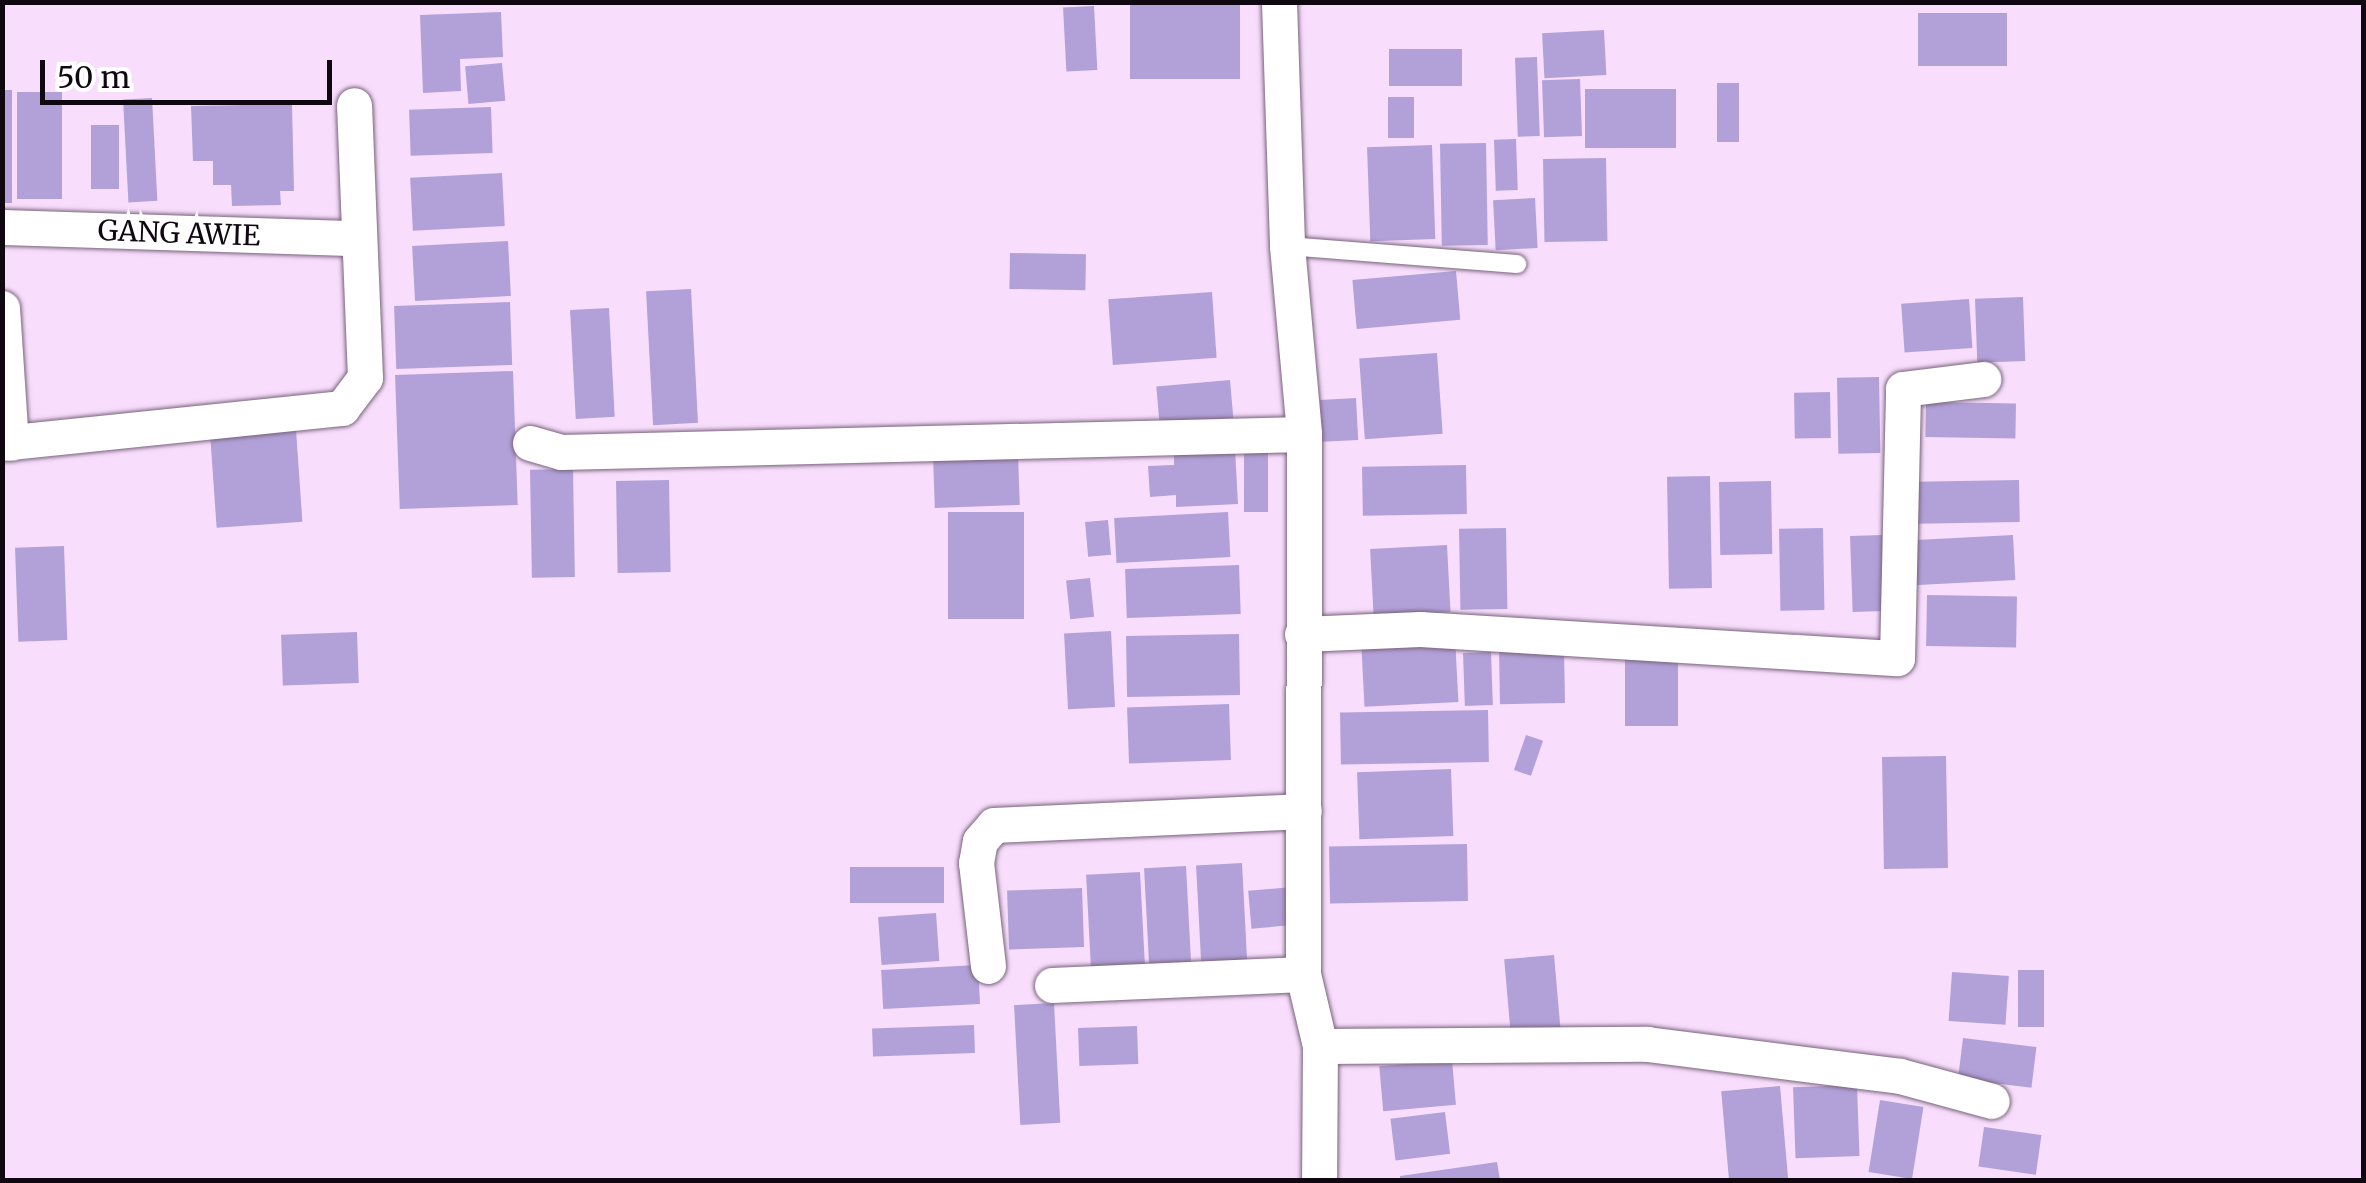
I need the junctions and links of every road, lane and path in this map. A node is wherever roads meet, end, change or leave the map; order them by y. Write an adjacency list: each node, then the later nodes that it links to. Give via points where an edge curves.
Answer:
1 (1279, 2): 5 (street)
2 (354, 106): 4 (street)
3 (2, 227): 4 (street, GANG AWIE)
4 (355, 238): 10 (street, via 364,378 342,408)
5 (1286, 246): 6 (lane); 9 (street)
6 (1517, 264)
7 (2, 308): 10 (street)
8 (1982, 378): 12 (street, via 1903,388 1897,658 1420,629)
9 (1304, 434): 11 (street, via 561,452); 12 (street)
10 (7, 443)
11 (530, 443)
12 (1302, 634): 13 (street)
13 (1304, 811): 14 (street, via 994,825 980,841 976,863); 15 (street)
14 (988, 966)
15 (1304, 974): 16 (street); 17 (street)
16 (1052, 985)
17 (1320, 1046): 18 (street, via 1647,1044 1900,1076); 19 (street)
18 (1992, 1101)
19 (1319, 1180)

